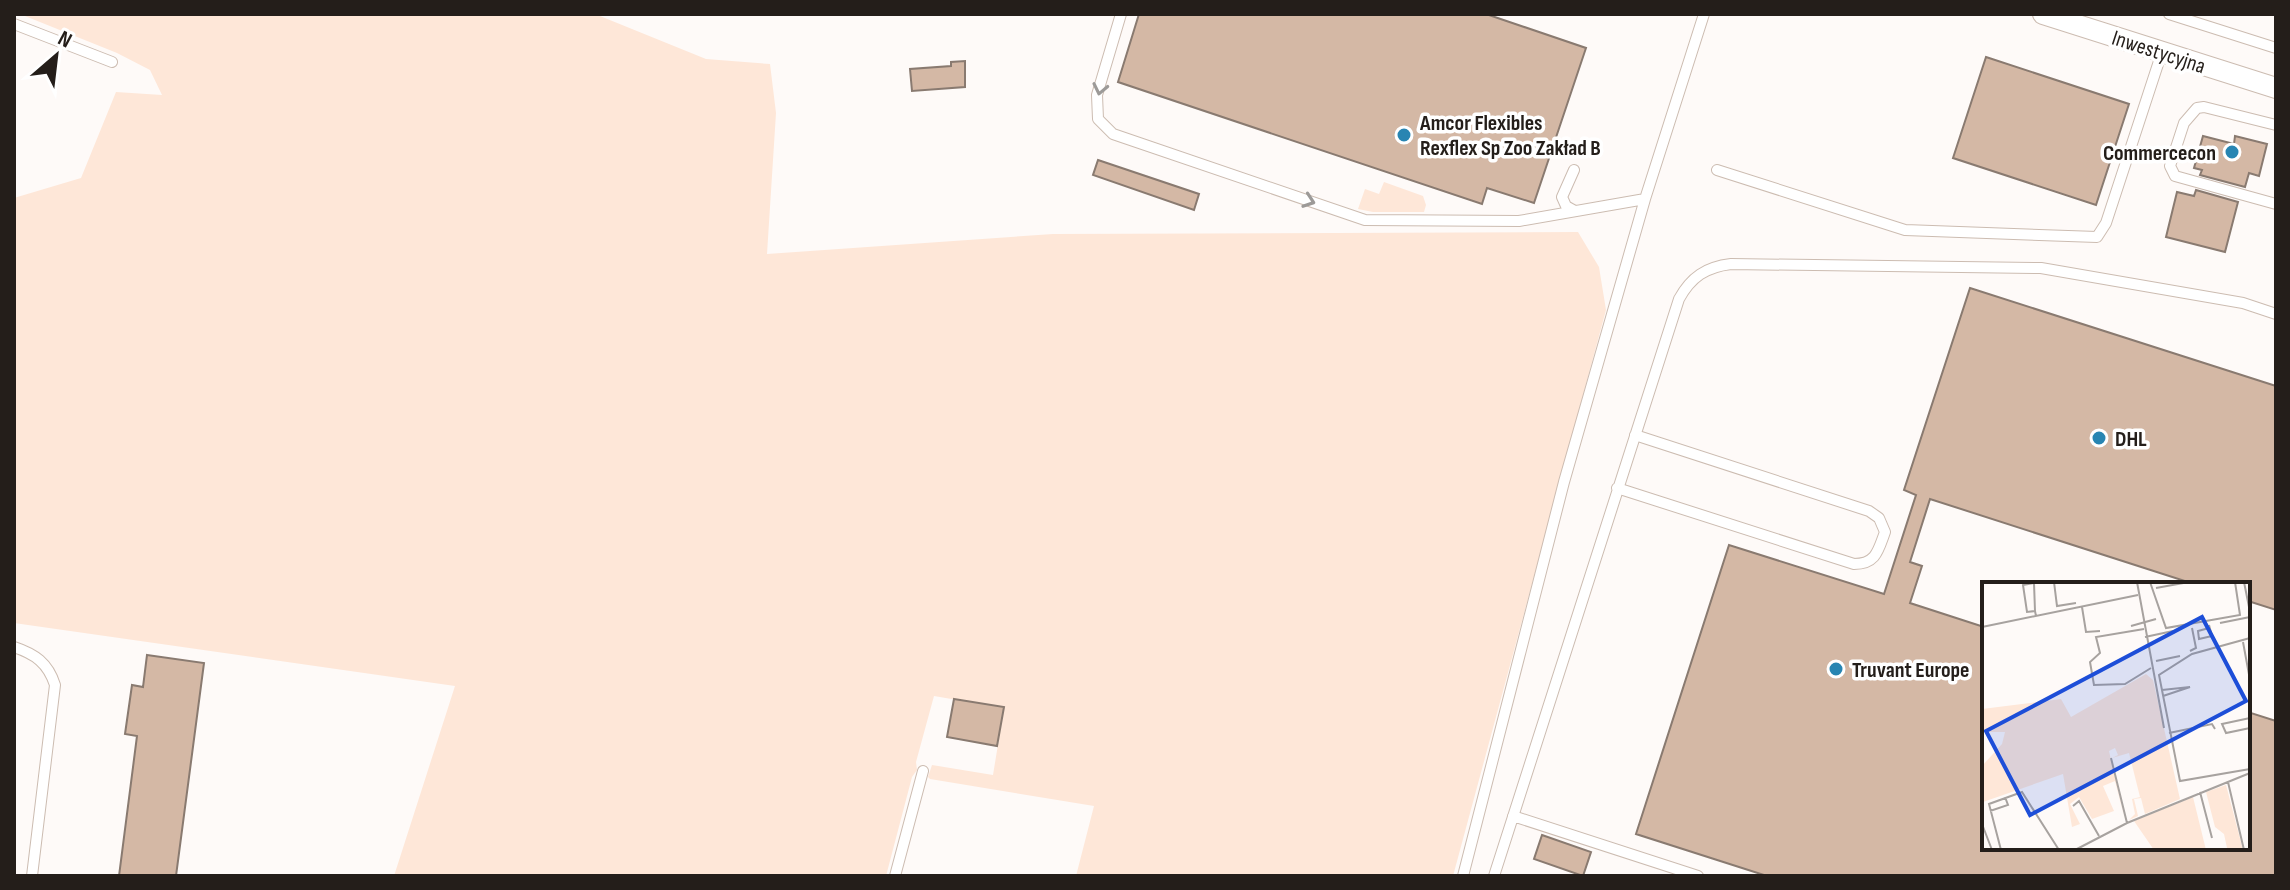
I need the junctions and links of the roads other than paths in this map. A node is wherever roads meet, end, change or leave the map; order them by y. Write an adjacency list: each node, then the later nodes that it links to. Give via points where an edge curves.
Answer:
1 (1121, 14): 15 (lane, one-way to 15, via 1097,95 1096,113 1113,134 1365,220 1519,221)
2 (1704, 14): 13 (lane)
3 (2043, 14): 7 (street, Inwestycyjna)
4 (2169, 14): 6 (lane)
5 (14, 24): 8 (lane)
6 (2276, 48)
7 (2162, 52): 9 (street, Inwestycyjna); 12 (lane, via 2097,237 1905,230)
8 (112, 62)
9 (2276, 88)
10 (2276, 125): 14 (lane, via 2197,108 2184,123 2170,166 2175,176)
11 (1574, 170): 15 (lane, via 1562,197)
12 (1717, 170)
13 (1645, 199): 15 (lane); 24 (lane, via 1564,482)
14 (2276, 204)
15 (1575, 212)
16 (2276, 314): 17 (lane, via 2243,303 2041,268 1715,266 1699,274 1679,299)
17 (1635, 435): 18 (lane); 18 (lane, via 1869,511 1885,532 1876,557 1854,564)
18 (1617, 488): 21 (lane)
19 (14, 647): 22 (lane, via 35,655 50,669 55,685)
20 (923, 771): 23 (lane)
21 (1513, 816): 25 (lane); 26 (lane)
22 (32, 876)
23 (895, 876)
24 (1463, 876)
25 (1494, 876)
26 (1698, 876)

